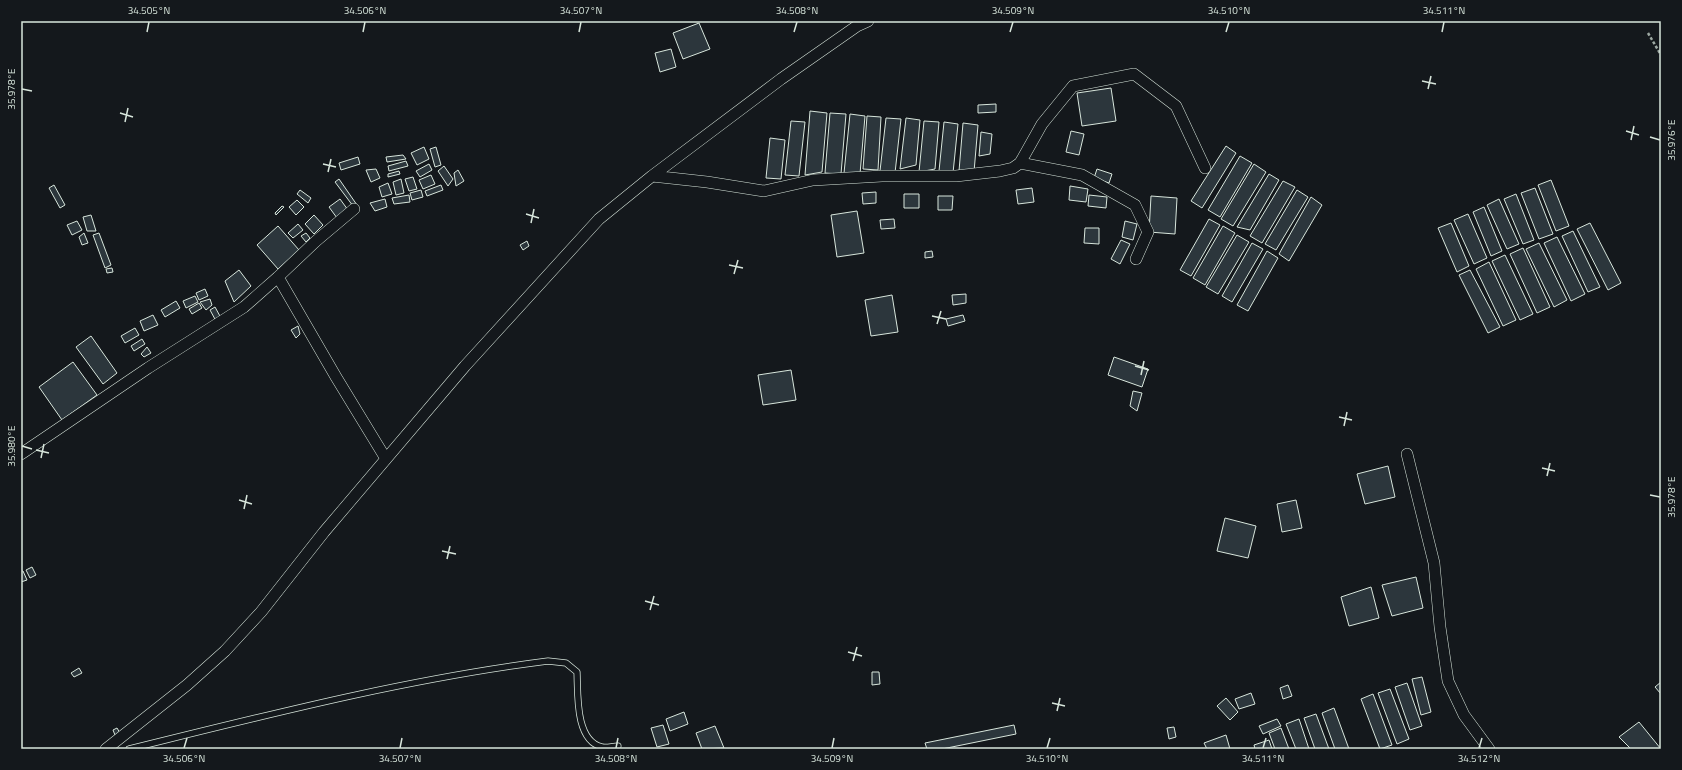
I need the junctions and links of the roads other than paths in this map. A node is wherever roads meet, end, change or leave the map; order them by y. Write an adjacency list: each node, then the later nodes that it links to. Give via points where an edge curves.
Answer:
1 (868, 21): 4 (street, via 781,79)
2 (1020, 163): 3 (street, via 1042,124 1073,86 1134,74 1176,106); 4 (street, via 1013,168 1000,171 956,176 882,176 813,180 764,191); 6 (street, via 1082,175 1135,205 1148,232)
3 (1205, 168)
4 (652, 176): 10 (street, via 599,219 464,366)
5 (354, 209): 7 (street)
6 (1136, 259)
7 (278, 277): 8 (street, via 244,307); 10 (street)
8 (21, 454)
9 (1407, 454): 14 (street, via 1434,563 1448,681 1464,715)
10 (386, 459): 12 (street, via 225,651 187,685)
11 (618, 746): 13 (lane, via 602,747 590,741 582,730 577,672 566,663 548,661 435,678)
12 (106, 749)
13 (129, 749)
14 (1489, 749)

